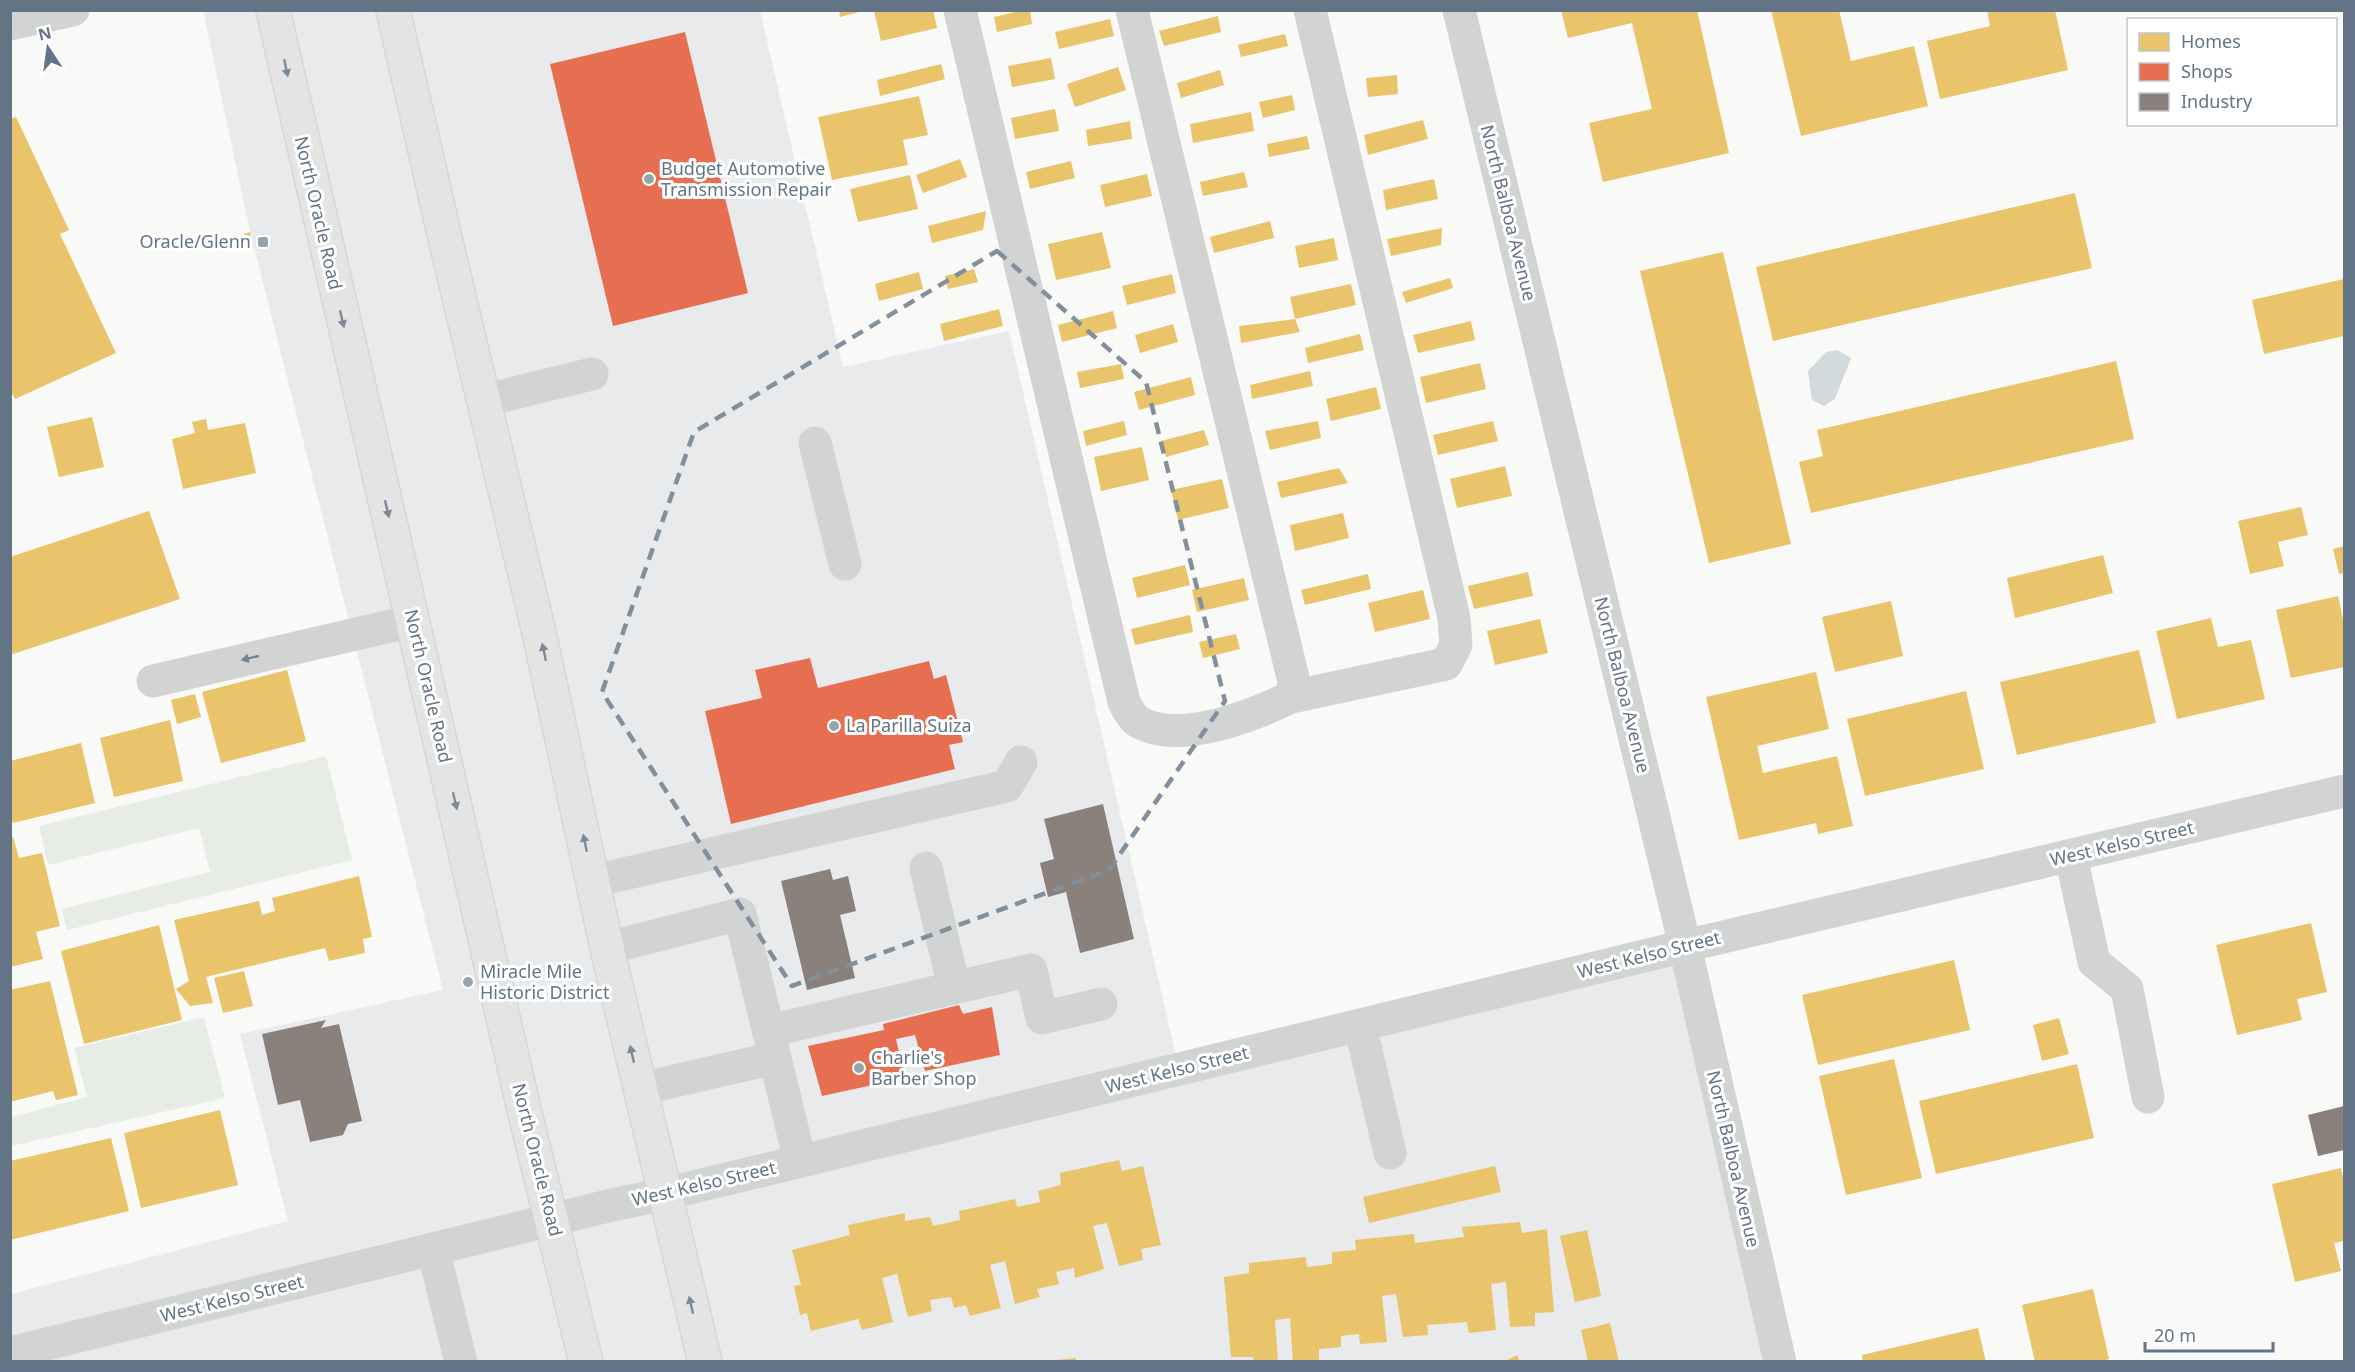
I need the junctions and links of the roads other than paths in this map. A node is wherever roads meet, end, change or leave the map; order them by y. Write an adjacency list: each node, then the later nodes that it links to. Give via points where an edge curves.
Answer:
1 (73, 10): 8 (street)
2 (273, 10): 13 (main road, North Oracle Road, one-way to 13)
3 (393, 10): 10 (main road)
4 (960, 10): 15 (street, via 1124,702 1136,720 1163,730 1212,726 1251,716)
5 (1132, 10): 15 (street, via 1294,682)
6 (1310, 10): 15 (street, via 1454,618 1456,645 1446,664)
7 (1459, 10): 21 (street, North Balboa Avenue)
8 (10, 24)
9 (591, 374): 10 (street)
10 (485, 400): 20 (main road, one-way to 10)
11 (815, 443): 12 (street)
12 (845, 564)
13 (412, 621): 14 (street, one-way to 14); 32 (main road, North Oracle Road, one-way to 32)
14 (153, 681)
15 (1290, 697)
16 (1021, 762): 20 (street, via 1006,786)
17 (2344, 791): 18 (street, West Kelso Street)
18 (2071, 856): 21 (street, West Kelso Street); 28 (street, via 2094,962 2127,988)
19 (927, 868): 23 (street)
20 (593, 881): 22 (main road)
21 (1685, 946): 25 (street, West Kelso Street); 38 (street, North Balboa Avenue)
22 (607, 948): 26 (street, via 740,914); 27 (main road, one-way to 22)
23 (954, 988): 24 (street, via 1031,970 1042,1017); 26 (street)
24 (1101, 1004)
25 (1360, 1025): 29 (street); 30 (street, West Kelso Street)
26 (772, 1044): 27 (street); 30 (street)
27 (640, 1089): 31 (main road)
28 (2148, 1097)
29 (1390, 1154)
30 (800, 1161): 31 (street, West Kelso Street)
31 (665, 1194): 32 (street, West Kelso Street); 37 (main road, one-way to 31)
32 (552, 1220): 33 (street, West Kelso Street); 36 (main road, North Oracle Road)
33 (433, 1249): 34 (street, West Kelso Street); 35 (street)
34 (11, 1349)
35 (461, 1362)
36 (586, 1362)
37 (705, 1362)
38 (1780, 1362)

